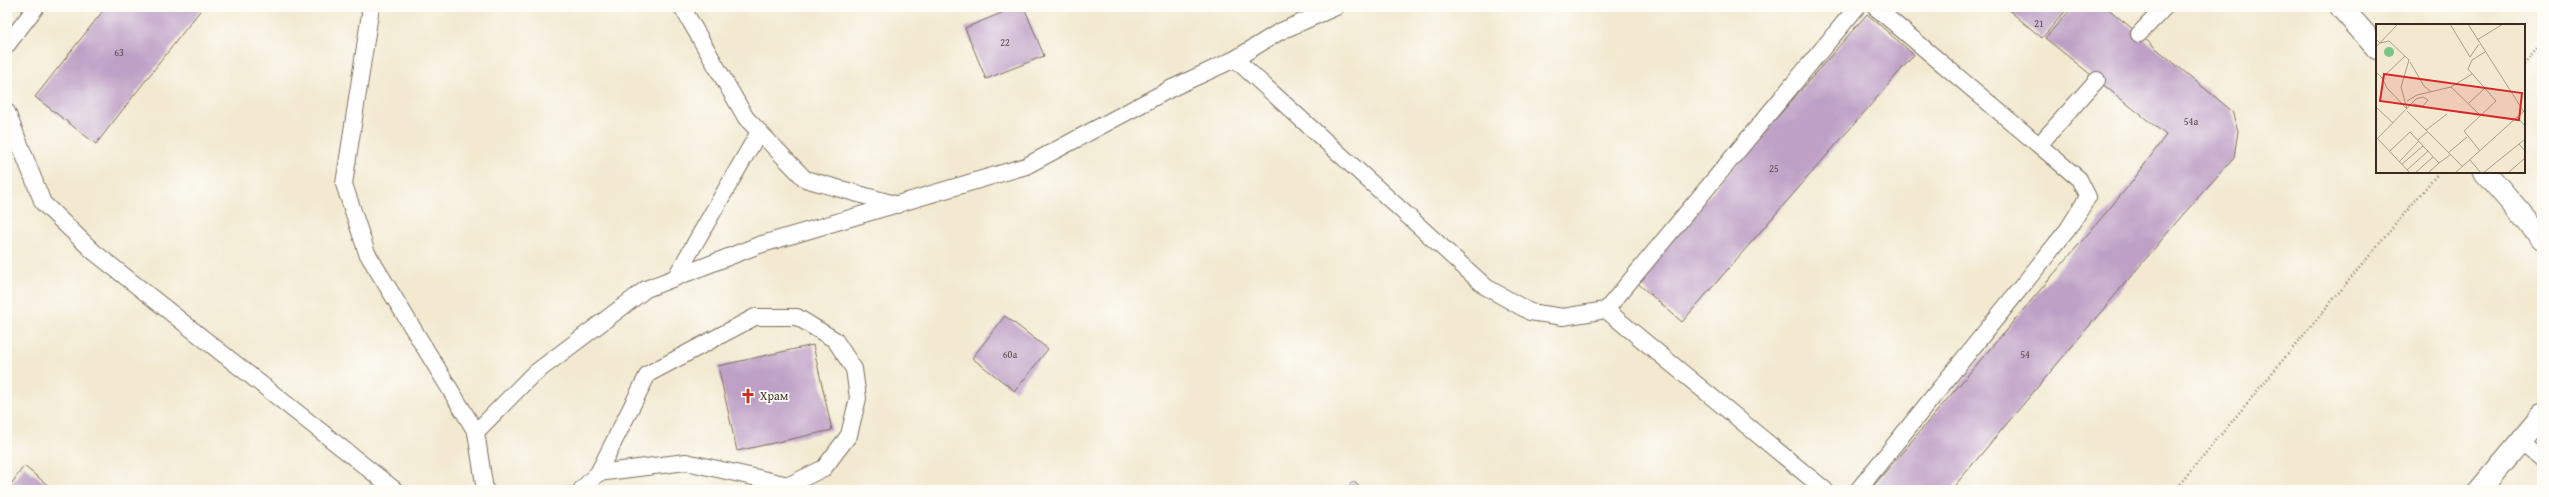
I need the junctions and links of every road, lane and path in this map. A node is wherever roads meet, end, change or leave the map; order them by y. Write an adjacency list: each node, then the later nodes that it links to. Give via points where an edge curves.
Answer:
1 (36, 7): 11 (lane)
2 (371, 7): 26 (lane, via 344,184 367,254)
3 (682, 7): 17 (lane, via 746,118)
4 (1336, 7): 13 (lane, via 1279,32)
5 (1857, 7): 24 (lane)
6 (1875, 7): 18 (lane)
7 (2165, 7): 9 (lane)
8 (2341, 7): 12 (street)
9 (2139, 34)
10 (2542, 42): 14 (path)
11 (7, 45)
12 (2376, 47)
13 (1235, 59): 21 (lane, via 1172,88 1026,166); 24 (lane, via 1486,287 1530,312 1563,316)
14 (2525, 64)
15 (2097, 80): 18 (lane)
16 (7, 112): 30 (lane, via 43,203 94,252)
17 (759, 132): 21 (lane, via 805,179); 23 (lane)
18 (2039, 144): 34 (lane, via 2079,179 2088,197 2068,229)
19 (2438, 173): 35 (path)
20 (2486, 173): 22 (street)
21 (898, 205): 23 (lane, via 759,245)
22 (2542, 238)
23 (675, 278): 26 (lane, via 646,289 531,376)
24 (1606, 310): 33 (lane)
25 (2542, 416): 27 (street)
26 (476, 432): 31 (lane)
27 (2521, 442): 28 (lane); 36 (street)
28 (2542, 460)
29 (598, 473): 29 (lane, via 648,374 755,317 797,317 835,340 854,369 858,398 849,435 824,468 789,485 686,462); 32 (lane)
30 (396, 490)
31 (485, 490)
32 (581, 490)
33 (1825, 490)
34 (1858, 490)
35 (2175, 490)
36 (2480, 490)

